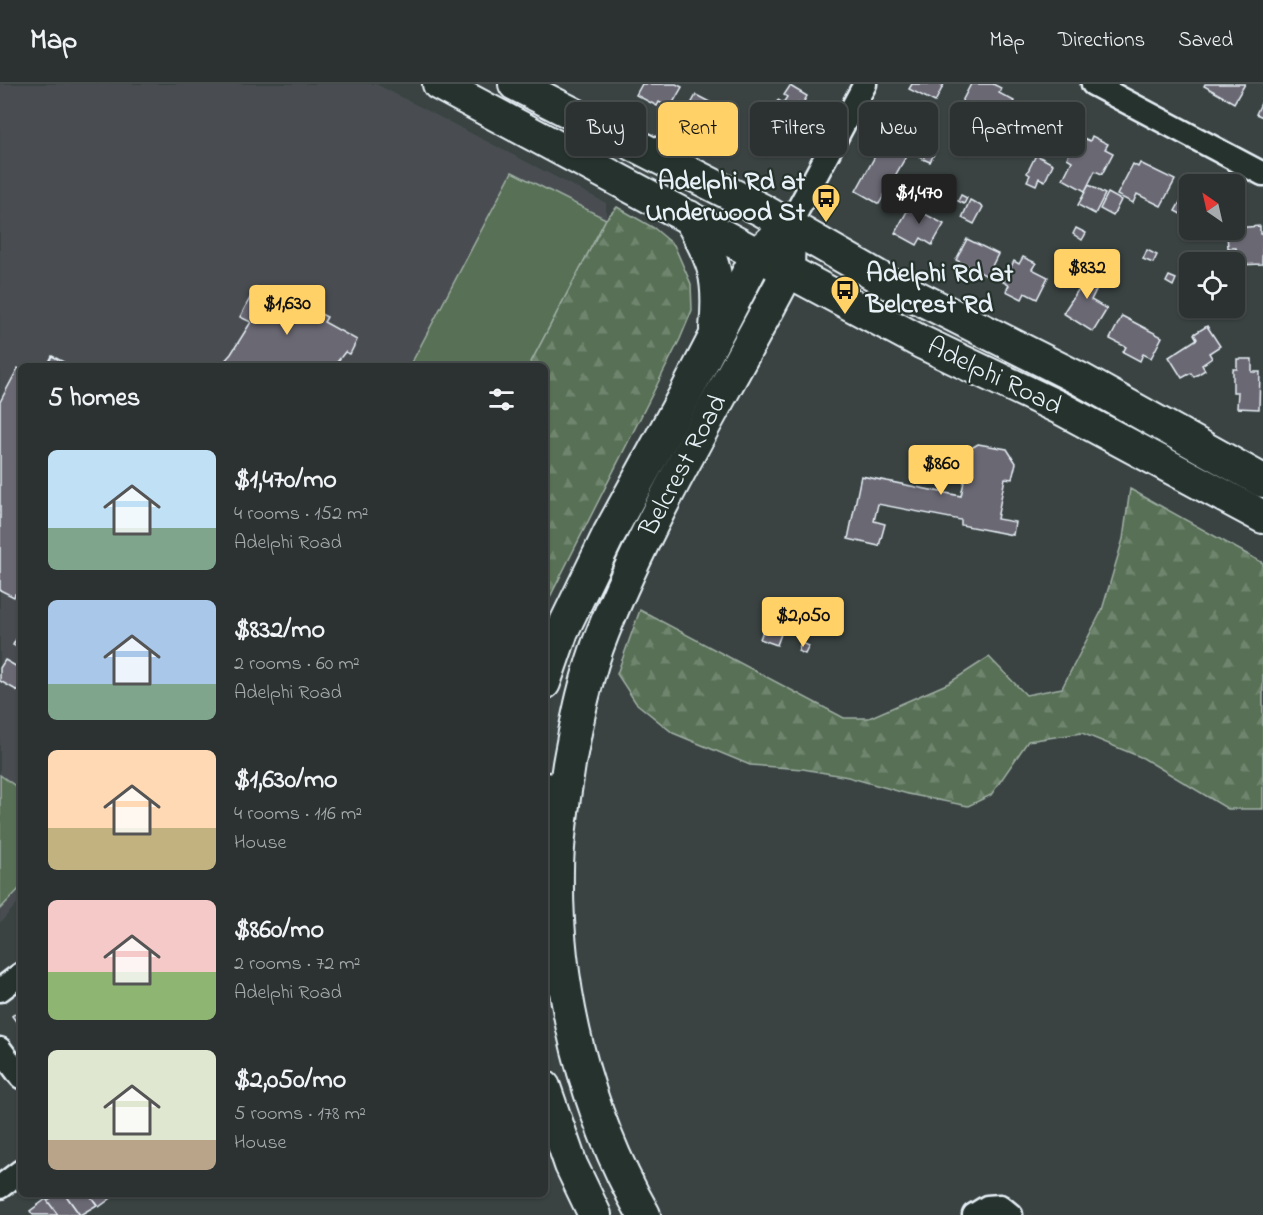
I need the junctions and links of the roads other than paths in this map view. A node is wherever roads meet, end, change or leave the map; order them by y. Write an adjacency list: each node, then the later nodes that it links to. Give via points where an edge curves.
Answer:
1 (439, 84): 6 (main road, Adelphi Road)
2 (515, 84): 7 (main road, Adelphi Road)
3 (865, 84): 7 (street)
4 (1093, 84): 5 (street)
5 (1263, 174)
6 (688, 216): 8 (main road, Adelphi Road); 10 (main road, via 710,252 714,269 719,298)
7 (789, 226): 8 (main road, Belcrest Road); 9 (main road, Belcrest Road); 11 (main road, Adelphi Road, via 889,283 1080,379)
8 (758, 254): 9 (main road, Adelphi Road); 10 (main road, Belcrest Road)
9 (788, 271): 12 (main road, Adelphi Road, via 921,342 1062,409); 14 (main road, Belcrest Road, via 655,520 615,604)
10 (716, 336): 13 (main road, Belcrest Road, via 609,534 562,631)
11 (1263, 481)
12 (1263, 517)
13 (548, 671)
14 (555, 785): 23 (main road, Belcrest Road, via 565,989 598,1113)
15 (18, 976): 16 (street)
16 (0, 990)
17 (0, 1048): 18 (street)
18 (18, 1073)
19 (548, 1099): 22 (main road, via 571,1165)
20 (18, 1173): 21 (street)
21 (0, 1187)
22 (595, 1215)
23 (644, 1215)
24 (974, 1215): 25 (street, via 987,1207 1000,1206)
25 (1011, 1215)

